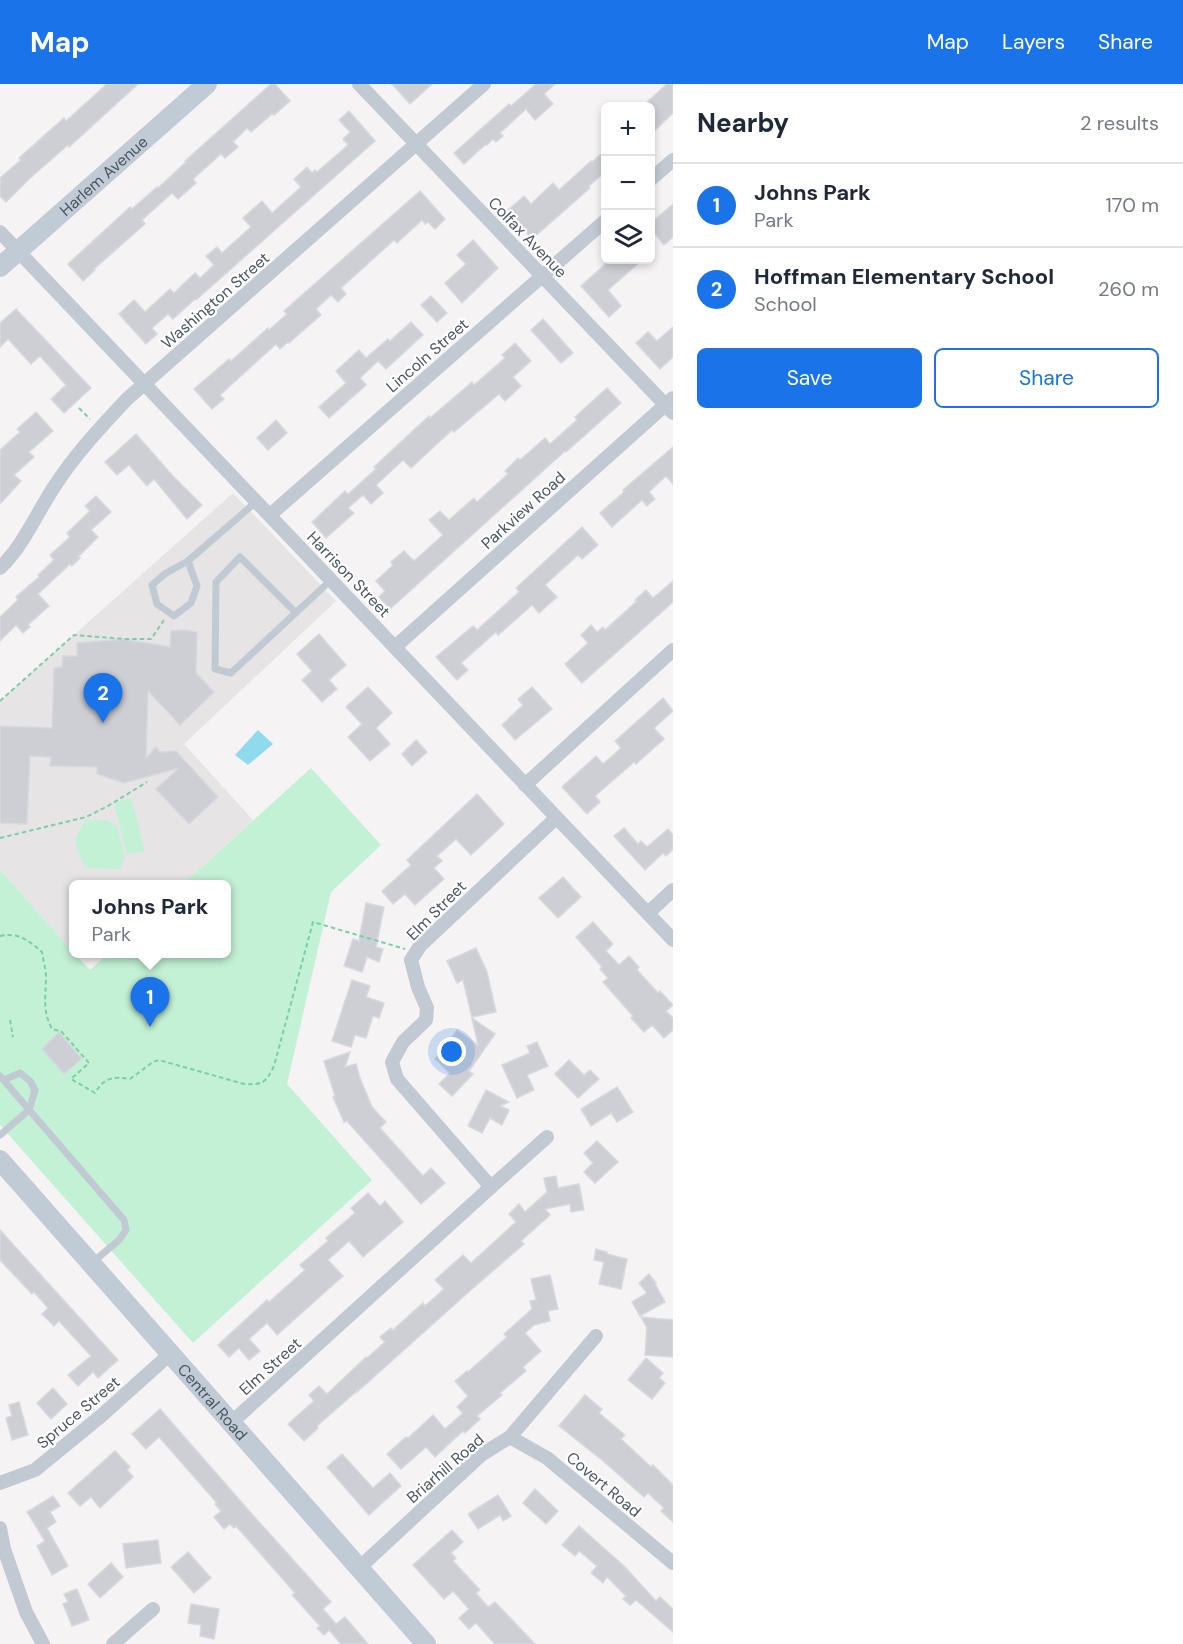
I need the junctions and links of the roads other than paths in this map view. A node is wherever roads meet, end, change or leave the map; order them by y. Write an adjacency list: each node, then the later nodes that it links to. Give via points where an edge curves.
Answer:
1 (207, 84): 9 (main road, Harlem Avenue)
2 (359, 84): 4 (street, Colfax Avenue)
3 (484, 84): 4 (street, Washington Street)
4 (416, 144): 11 (street, Colfax Avenue); 12 (street, Washington Street)
5 (673, 160): 6 (street)
6 (655, 176)
7 (601, 224): 11 (street, Lincoln Street)
8 (0, 232): 9 (street, Harrison Street)
9 (18, 251): 10 (main road, Harlem Avenue); 12 (street, Harrison Street)
10 (0, 267)
11 (542, 276): 13 (street, Colfax Avenue); 15 (street, Lincoln Street)
12 (144, 384): 14 (street, Harrison Street); 17 (street, Washington Street, via 100,428 57,482 12,557)
13 (670, 405): 20 (street, Parkview Road)
14 (257, 501): 15 (street, Harrison Street); 16 (lane)
15 (270, 515): 18 (street, Harrison Street)
16 (188, 561): 16 (lane, via 152,585 157,604 174,616 191,603 197,586)
17 (0, 568)
18 (331, 579): 19 (lane); 20 (street, Harrison Street)
19 (296, 613): 19 (lane, via 240,557 216,582 215,669 231,673)
20 (395, 647): 22 (street, Harrison Street)
21 (673, 650): 22 (street)
22 (525, 785): 23 (street, Harrison Street)
23 (556, 818): 25 (street, Harrison Street); 32 (street, Elm Street, via 420,946 411,960 427,1008 426,1020 403,1042 392,1062 397,1079)
24 (673, 890): 25 (street)
25 (648, 912): 26 (street, Harrison Street)
26 (673, 940)
27 (2, 1078): 28 (lane); 28 (lane, via 20,1072 30,1081 35,1090)
28 (29, 1110): 29 (lane); 33 (lane, via 124,1220 126,1230 119,1240)
29 (0, 1135)
30 (547, 1137): 32 (street, Elm Street)
31 (0, 1160): 33 (main road, Central Road)
32 (491, 1187): 36 (street, Elm Street)
33 (91, 1264): 35 (main road, Central Road)
34 (596, 1336): 37 (street, Briarhill Road)
35 (170, 1354): 36 (main road, Central Road); 38 (street, Spruce Street, via 35,1470)
36 (231, 1423): 42 (main road, Central Road)
37 (510, 1437): 41 (street, Covert Road, via 547,1458); 42 (street, Briarhill Road, via 481,1455)
38 (0, 1483)
39 (0, 1528): 40 (street)
40 (2, 1550): 44 (street, via 26,1612)
41 (673, 1563)
42 (359, 1568): 46 (main road, Central Road)
43 (153, 1609): 45 (street)
44 (44, 1644)
45 (113, 1644)
46 (426, 1644)

